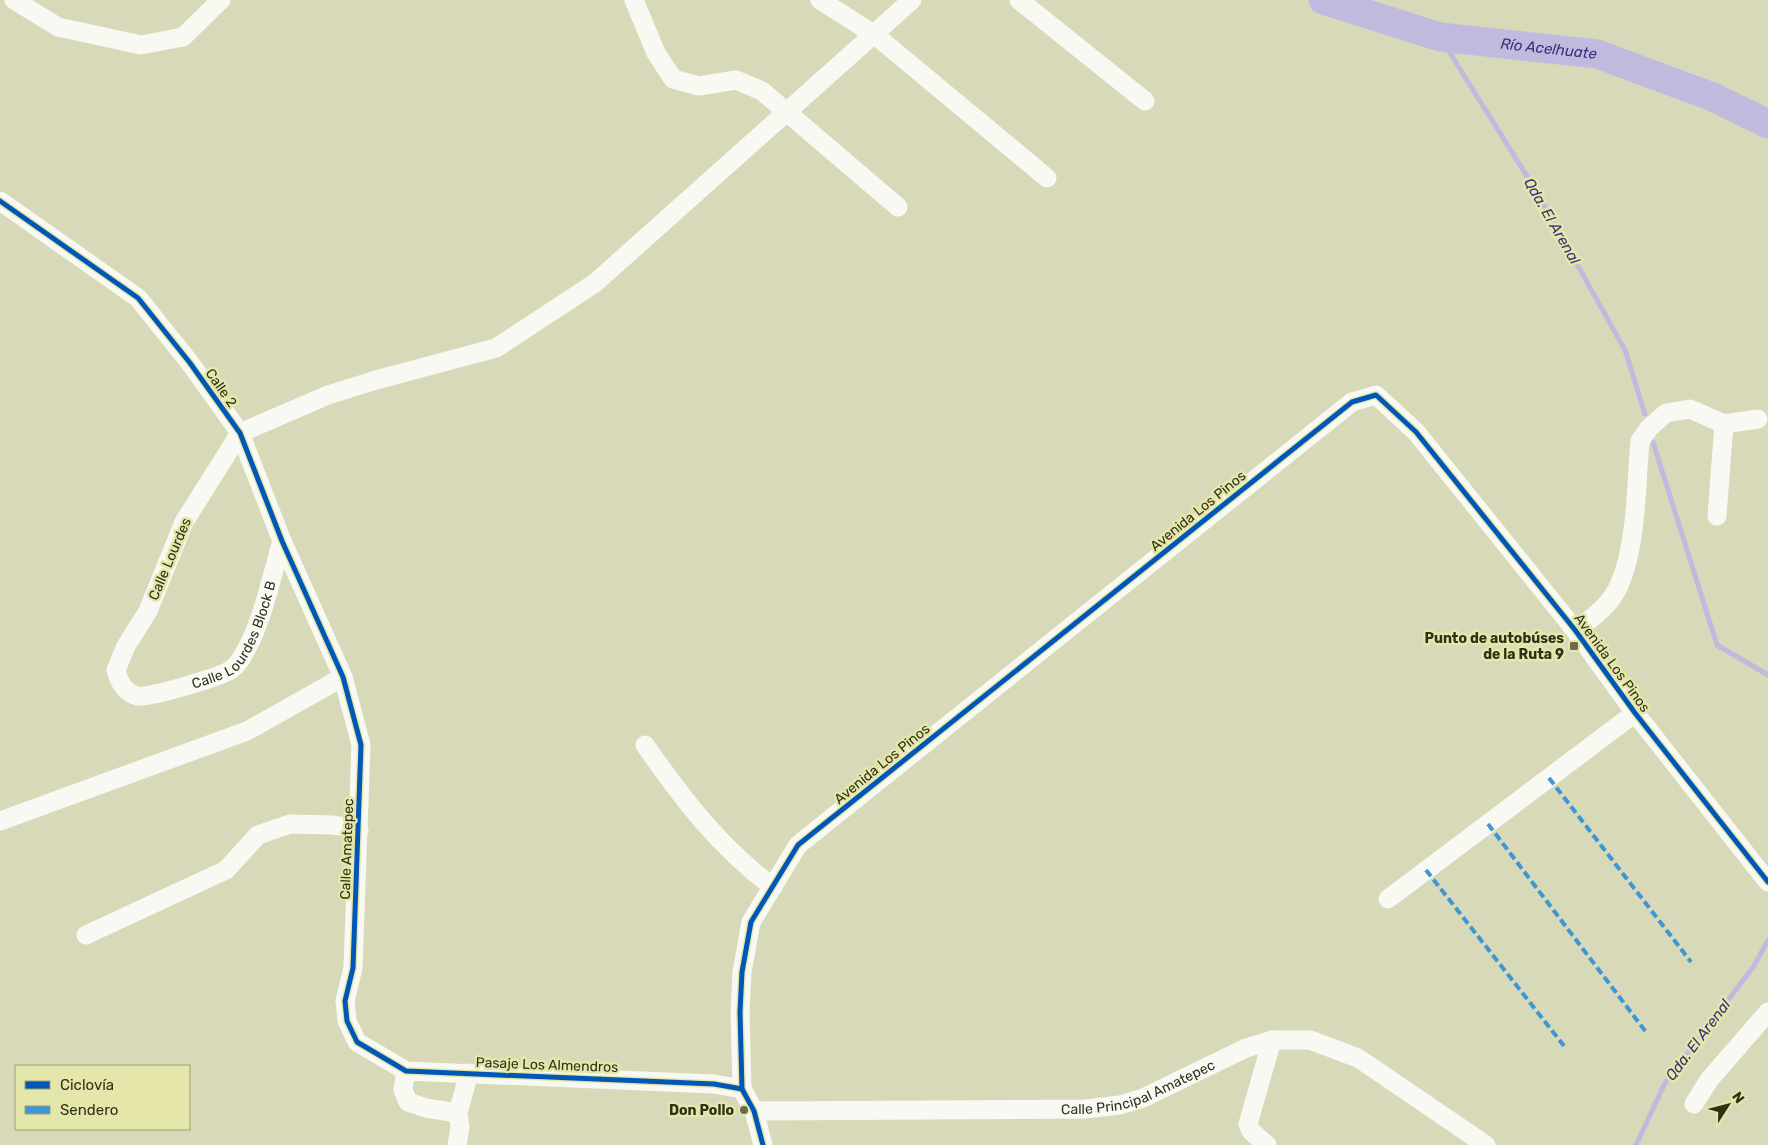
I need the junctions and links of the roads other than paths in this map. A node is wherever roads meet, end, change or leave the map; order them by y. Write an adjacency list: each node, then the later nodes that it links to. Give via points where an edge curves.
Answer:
1 (14, 0): 2 (street, via 58,27 141,45 183,38)
2 (220, 0)
3 (634, 0): 9 (street, via 656,53 673,80 699,86 736,80 762,91)
4 (820, 0): 7 (street)
5 (912, 0): 7 (street)
6 (1018, 0): 8 (street)
7 (875, 35): 9 (street); 10 (street)
8 (1145, 101)
9 (785, 112): 12 (street); 15 (street, via 595,283 496,348 328,395)
10 (1047, 178)
11 (0, 201): 15 (street, Calle 2, via 138,298)
12 (898, 207)
13 (1758, 419): 14 (street)
14 (1724, 424): 16 (street); 18 (street, via 1690,409 1666,412 1649,428 1640,442 1630,547 1620,584 1592,619)
15 (240, 433): 17 (street, Calle 2); 20 (street, Calle Lourdes, via 184,522 148,611)
16 (1717, 516)
17 (282, 541): 19 (street, Calle 2); 20 (street, Calle Lourdes Block B, via 256,627 246,650 232,669 166,692 138,696 122,686 116,670)
18 (1575, 630): 22 (street, Avenida Los Pinos); 27 (street, Avenida Los Pinos, via 1416,432 1376,395 1352,402 798,845)
19 (334, 657): 21 (street, Calle Amatepec)
20 (119, 661)
21 (343, 677): 24 (street, via 247,731); 25 (street, Calle Amatepec, via 361,745)
22 (1635, 713): 26 (street, Avenida Los Pinos); 28 (street)
23 (645, 745): 27 (street, via 724,846)
24 (0, 820)
25 (359, 830): 29 (street, via 333,825 290,824 258,835 226,870); 32 (street, Calle Amatepec, via 353,968 345,1001 347,1021)
26 (1768, 882)
27 (773, 887): 35 (street, Avenida Los Pinos, via 751,922 742,972)
28 (1388, 899)
29 (86, 935)
30 (1768, 1012): 36 (street, via 1710,1080)
31 (1272, 1040): 37 (street, Calle Principal Amatepec, via 1246,1048 1143,1098 1085,1109); 41 (street, via 1248,1124); 42 (street, Calle Principal Amatepec, via 1310,1040 1358,1058)
32 (357, 1042): 33 (street, Pasaje Los Almendros)
33 (406, 1071): 34 (street, Pasaje Los Almendros); 38 (street, via 403,1090 408,1102)
34 (469, 1073): 35 (street, Pasaje Los Almendros, via 714,1084); 38 (street)
35 (742, 1089): 37 (street, Avenida Los Pinos)
36 (1694, 1104)
37 (754, 1111): 40 (street, Avenida Los Pinos)
38 (458, 1113): 39 (street)
39 (457, 1145)
40 (762, 1145)
41 (1266, 1145)
42 (1486, 1145)

